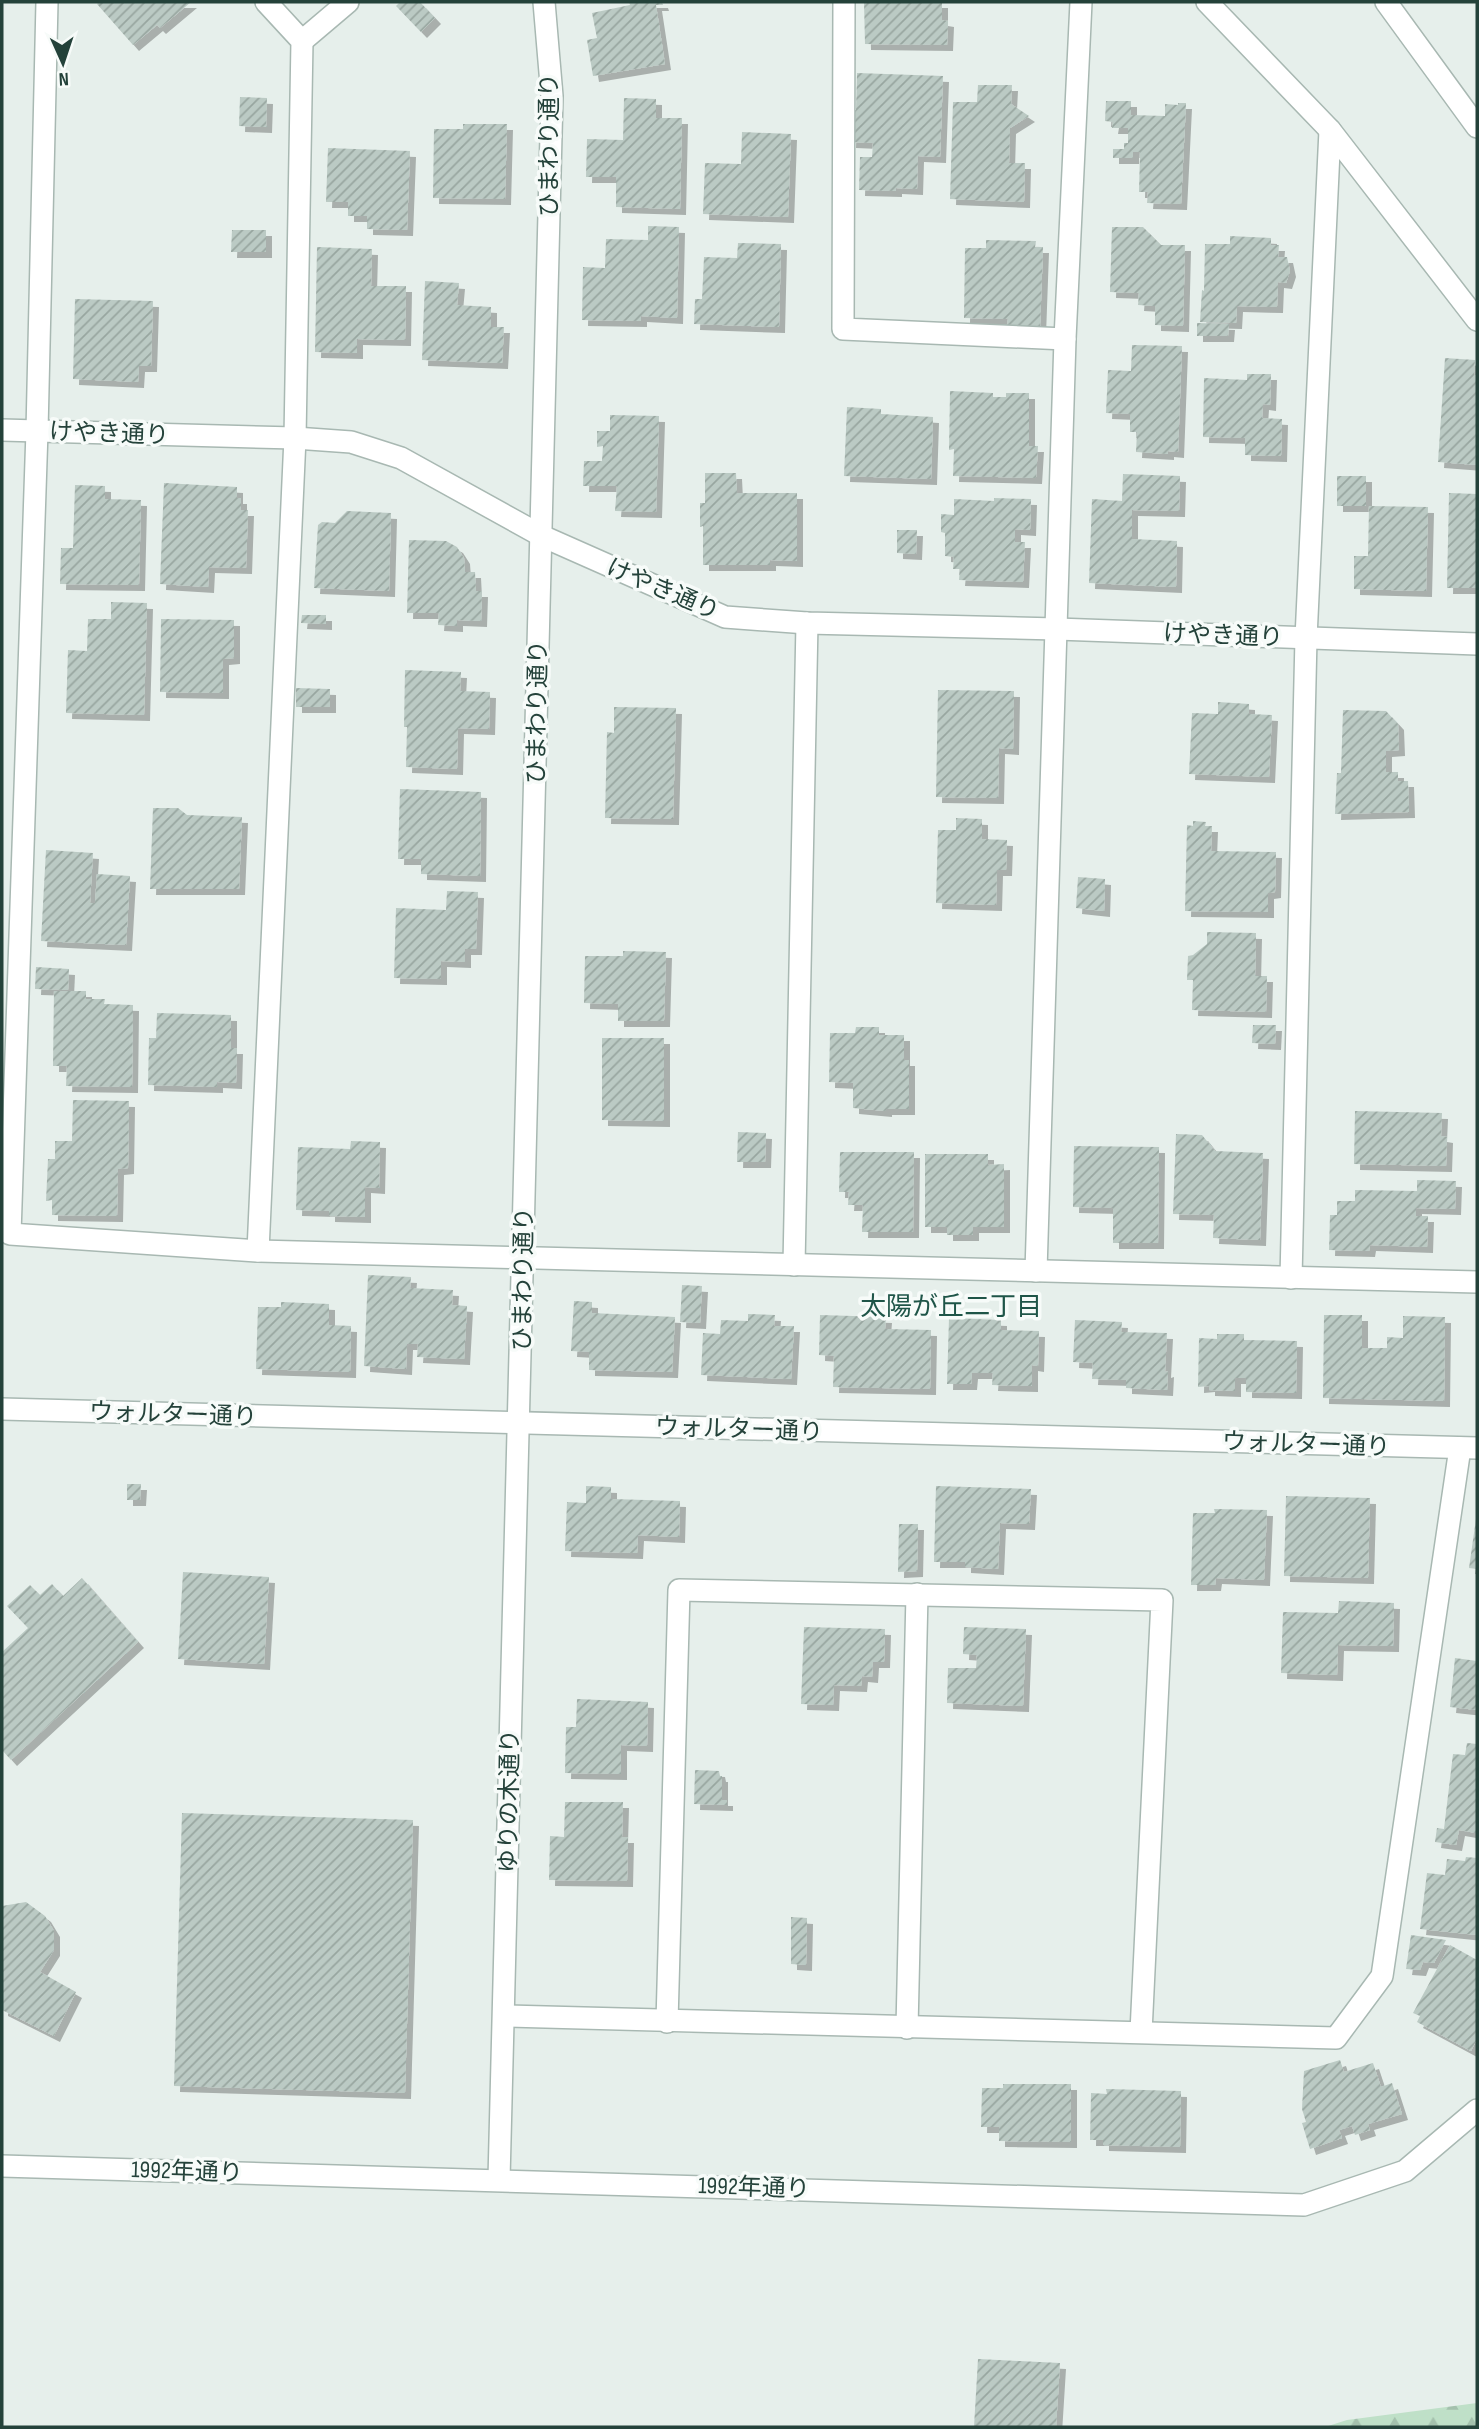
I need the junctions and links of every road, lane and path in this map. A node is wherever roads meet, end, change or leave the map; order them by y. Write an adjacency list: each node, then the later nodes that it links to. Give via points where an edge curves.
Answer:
1 (47, 2): 15 (street)
2 (266, 2): 9 (street)
3 (348, 2): 9 (street)
4 (544, 2): 17 (street, ひまわり通り, via 552,96)
5 (844, 2): 13 (street, via 843,329)
6 (1081, 2): 13 (street)
7 (1207, 2): 11 (street)
8 (1386, 2): 10 (street)
9 (302, 41): 16 (street)
10 (1477, 127)
11 (1330, 130): 12 (street); 20 (street)
12 (1477, 320)
13 (1065, 339): 19 (street)
14 (2, 430): 15 (street, けやき通り)
15 (37, 431): 16 (street, けやき通り); 22 (street, via 10,1234)
16 (295, 438): 17 (street, けやき通り, via 351,442 401,458); 22 (street)
17 (542, 536): 18 (street, けやき通り, via 726,617); 23 (street, ひまわり通り)
18 (807, 622): 19 (street, けやき通り); 24 (street)
19 (1057, 629): 20 (street, けやき通り); 25 (street)
20 (1306, 638): 21 (street, けやき通り); 26 (street)
21 (1477, 644)
22 (258, 1251): 23 (street)
23 (523, 1257): 24 (street); 29 (street, ひまわり通り)
24 (794, 1265): 25 (street)
25 (1036, 1271): 26 (street)
26 (1291, 1278): 27 (street)
27 (1477, 1282)
28 (2, 1409): 29 (street, ウォルター通り)
29 (519, 1423): 30 (street, ウォルター通り); 32 (street, ゆりの木通り)
30 (1469, 1448): 35 (street, via 1382,1976 1336,2038)
31 (917, 1594): 33 (street, via 678,1590); 34 (street); 35 (street, via 1162,1600)
32 (504, 2016): 33 (street); 38 (street, ゆりの木通り)
33 (667, 2022): 34 (street)
34 (907, 2028): 35 (street)
35 (1141, 2032)
36 (1477, 2109): 38 (street, 1992年通り, via 1405,2171 1304,2205)
37 (2, 2166): 38 (street, 1992年通り)
38 (499, 2179)

